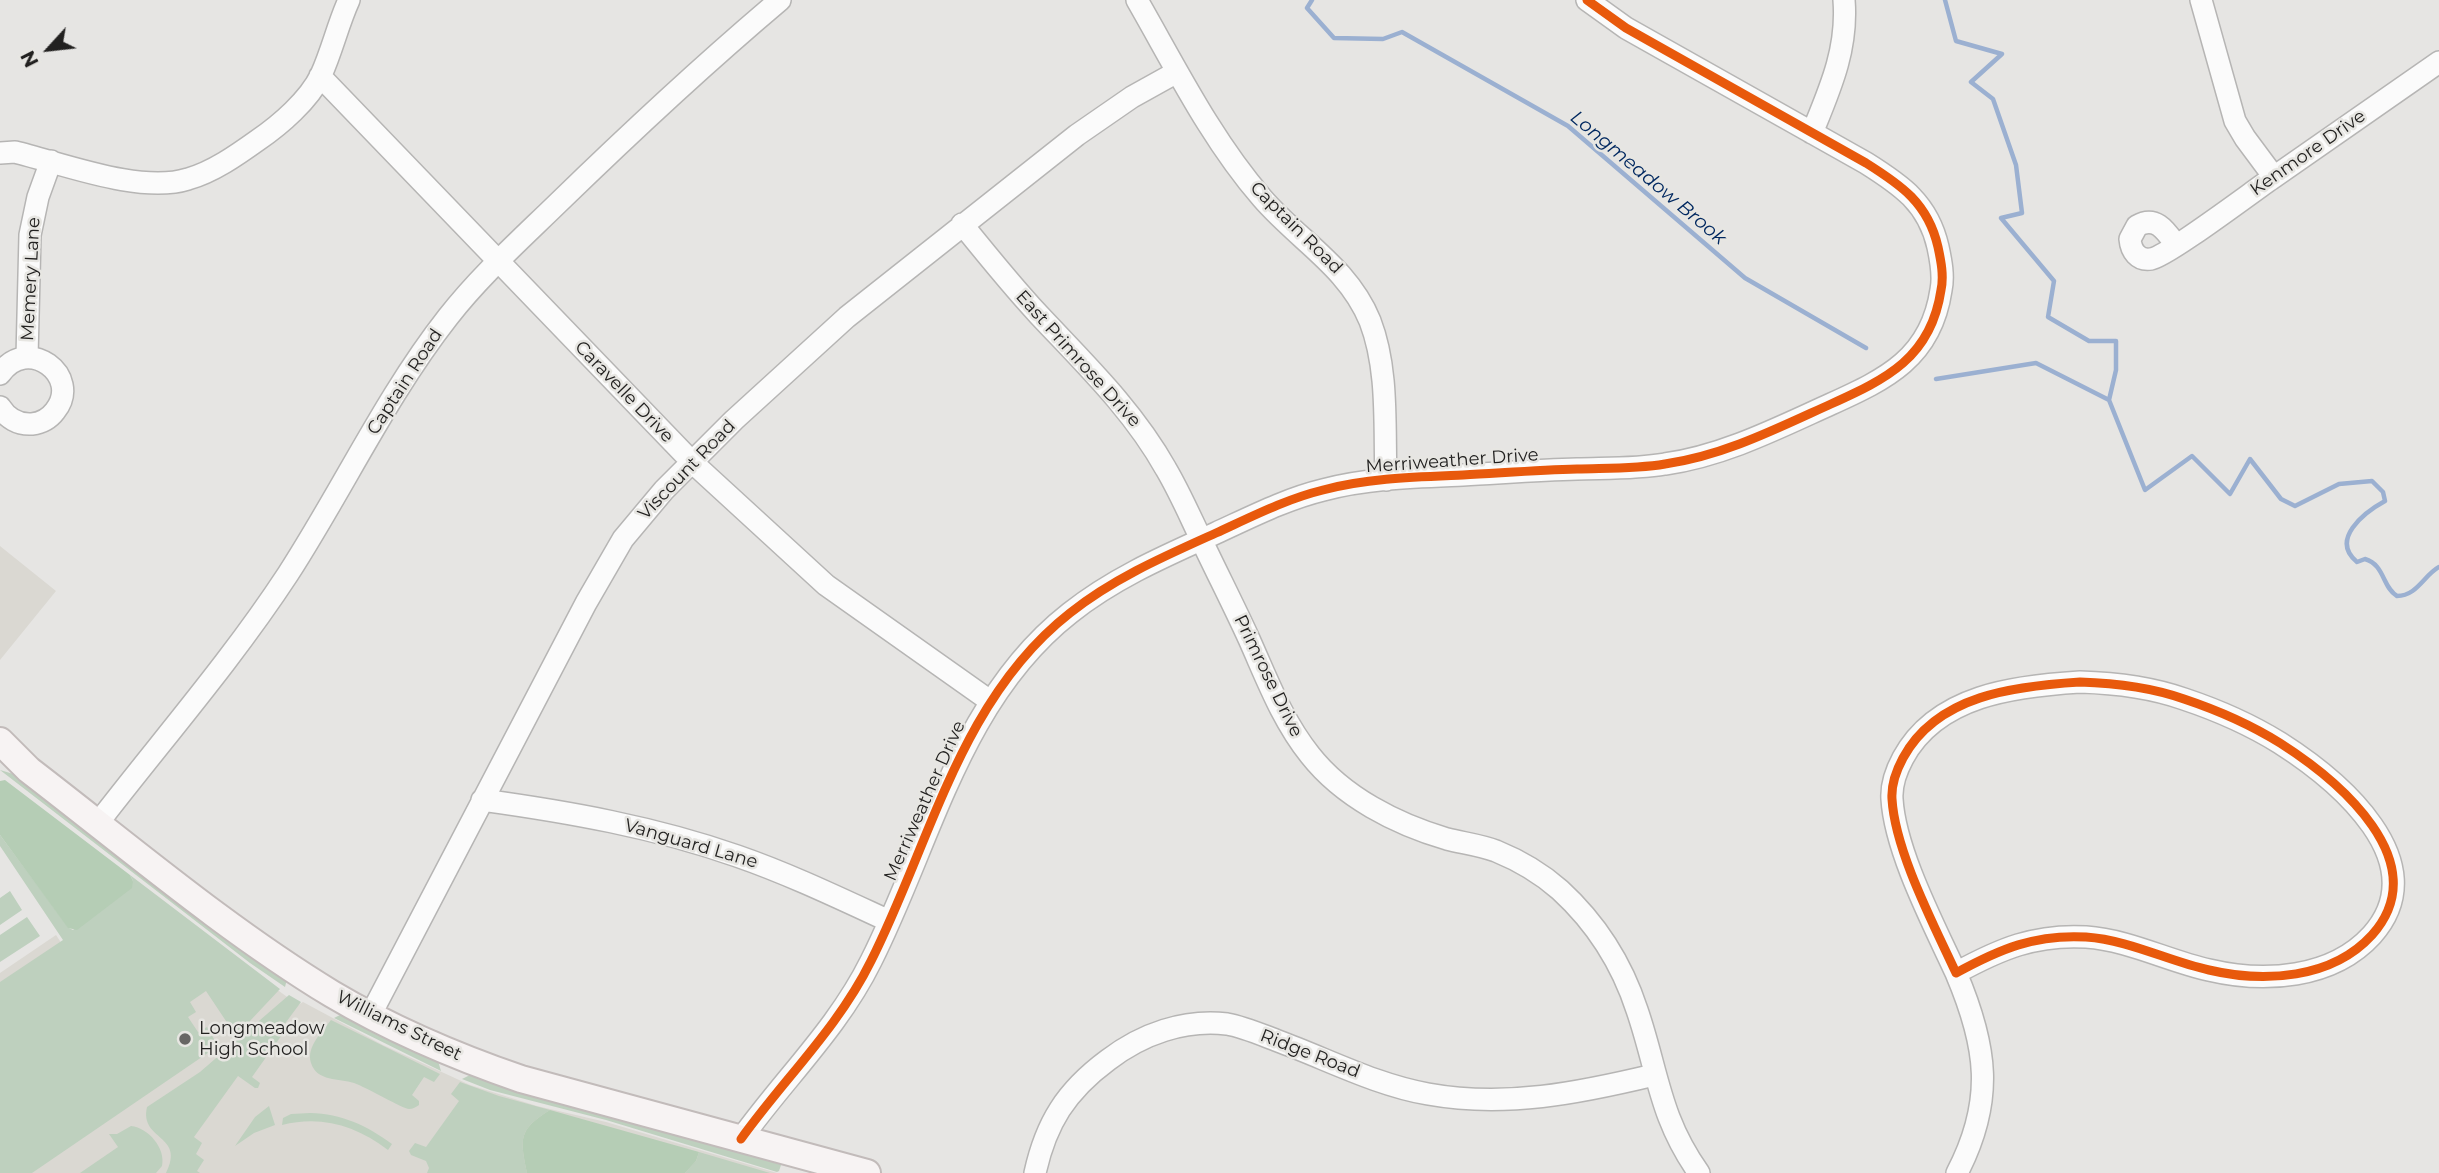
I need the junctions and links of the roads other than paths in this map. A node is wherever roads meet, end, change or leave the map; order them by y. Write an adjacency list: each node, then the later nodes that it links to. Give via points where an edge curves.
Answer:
1 (349, 0): 9 (street)
2 (780, 0): 16 (street, Captain Road, via 706,62)
3 (1137, 0): 8 (street, Captain Road)
4 (1587, 0): 10 (street, Merriweather Drive, via 1615,21)
5 (1844, 0): 10 (street, via 1840,62)
6 (2201, 0): 13 (street, via 2235,121)
7 (2439, 62): 13 (street, Kenmore Drive)
8 (1177, 72): 14 (street, Viscount Road, via 1077,135); 21 (street, Captain Road, via 1262,198 1335,266 1369,319 1380,358)
9 (320, 76): 12 (street, via 265,135 189,179 160,184 129,182); 16 (street, Caravelle Drive)
10 (1812, 133): 21 (street, Merriweather Drive, via 1895,182 1919,205 1934,230 1942,268 1939,302 1919,345 1895,371 1746,441 1666,464)
11 (0, 153): 12 (street)
12 (51, 161): 17 (street, Memery Lane, via 30,235)
13 (2274, 177): 15 (street, Kenmore Drive)
14 (962, 224): 20 (street, Viscount Road, via 848,317); 22 (street, East Primrose Drive, via 1138,424 1167,470)
15 (2176, 245)
16 (499, 261): 20 (street, Caravelle Drive); 28 (street, Captain Road, via 420,355 251,628)
17 (27, 357): 18 (street, Memery Lane, via 13,361); 19 (street, Memery Lane, via 42,360 59,376 59,406 42,422 26,424 13,420)
18 (0, 374)
19 (0, 407)
20 (693, 463): 23 (street, Caravelle Drive, via 826,586); 27 (street, Viscount Road, via 640,517 610,560)
21 (1386, 480): 22 (street, Merriweather Drive, via 1312,492)
22 (1201, 540): 23 (street, Merriweather Drive, via 1121,578 1071,612 1017,664); 32 (street, Primrose Drive, via 1279,707 1318,765 1349,793 1397,820 1496,851 1558,889 1595,928 1623,974)
23 (990, 701): 29 (street, Merriweather Drive, via 962,752)
24 (0, 741): 26 (main road, Williams Street)
25 (0, 761): 26 (main road)
26 (29, 770): 28 (main road, Williams Street)
27 (482, 800): 29 (street, Vanguard Lane, via 605,820 704,845 798,879); 31 (street, Viscount Road)
28 (98, 823): 31 (main road, Williams Street, via 273,956)
29 (889, 921): 33 (street, Merriweather Drive, via 841,1012)
30 (1956, 973): 30 (street, via 1900,839 1892,790 1909,747 1926,727 1972,700 2002,690 2042,684 2116,684 2171,695 2218,712 2279,743 2344,794 2374,828 2393,869 2391,904 2378,928 2357,949 2316,970 2277,976 2233,974 2117,942 2060,937 2017,945); 38 (street, via 1979,1038 1983,1073 1977,1121)
31 (371, 1014): 33 (main road, Williams Street, via 459,1056 521,1079)
32 (1654, 1075): 36 (street, Ridge Road, via 1528,1099 1439,1096 1399,1087 1237,1027 1191,1025 1147,1035 1121,1049 1079,1084 1045,1135); 37 (street, Primrose Drive, via 1673,1131)
33 (741, 1139): 34 (main road, Williams Street)
34 (814, 1166): 35 (main road, Williams Street)
35 (867, 1173)
36 (1035, 1173)
37 (1699, 1173)
38 (1958, 1173)

